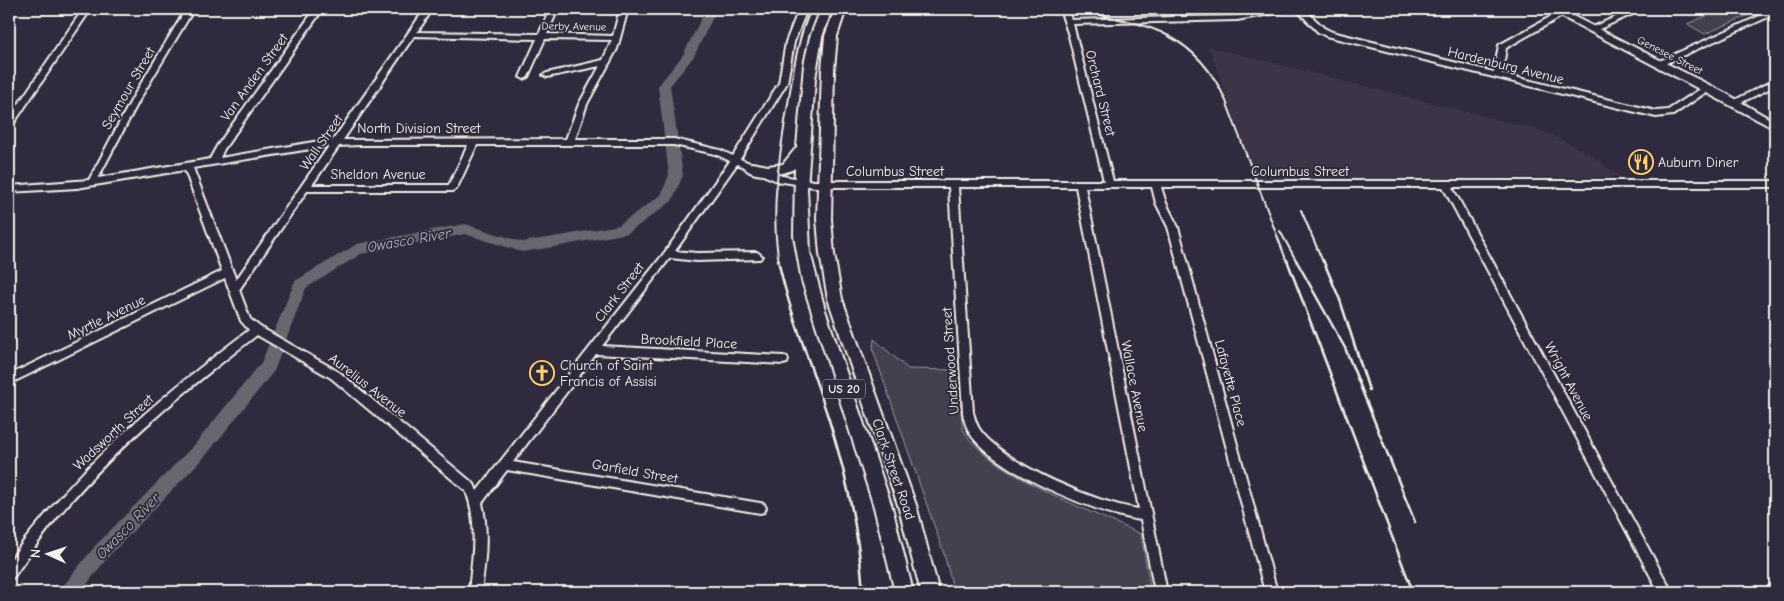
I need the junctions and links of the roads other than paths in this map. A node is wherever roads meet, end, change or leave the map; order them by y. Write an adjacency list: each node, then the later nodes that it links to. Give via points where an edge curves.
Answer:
1 (87, 9): 31 (street)
2 (190, 9): 41 (street, Seymour Street, via 137,97)
3 (319, 9): 38 (street, Van Anden Street, via 220,148)
4 (429, 9): 20 (street, Wall Street)
5 (554, 9): 21 (street)
6 (624, 9): 22 (street)
7 (802, 9): 37 (street, Clark Street, via 790,42 783,83)
8 (826, 9): 36 (highway, US 20, via 812,52)
9 (840, 9): 43 (highway, US 20, via 829,52)
10 (1064, 9): 18 (street, Orchard Street)
11 (1174, 9): 17 (street)
12 (1286, 9): 17 (street, via 1237,18)
13 (1300, 9): 26 (street, Hardenburg Avenue, via 1329,34)
14 (1640, 9): 19 (street)
15 (1775, 10): 24 (street)
16 (1557, 11): 19 (main road, Genesee Street); 26 (street, via 1502,47)
17 (1178, 19): 18 (street)
18 (1068, 22): 46 (street, Orchard Street)
19 (1592, 29): 24 (main road, Genesee Street)
20 (412, 34): 21 (street, Derby Avenue); 35 (street, Wall Street)
21 (542, 37): 22 (street, Derby Avenue); 27 (street)
22 (616, 38): 23 (street)
23 (607, 62): 25 (street); 33 (street, via 582,104)
24 (1659, 63): 29 (main road, Genesee Street)
25 (547, 75)
26 (1498, 75): 29 (street, Hardenburg Avenue, via 1660,115 1670,113)
27 (524, 77)
28 (1775, 83): 30 (street)
29 (1708, 88): 30 (main road, Genesee Street)
30 (1735, 102): 32 (main road, Genesee Street)
31 (9, 124)
32 (1775, 126)
33 (570, 141): 34 (street, North Division Street); 37 (street, North Division Street, via 683,143)
34 (474, 142): 35 (street, North Division Street); 50 (street, Sheldon Avenue, via 452,188)
35 (337, 143): 38 (street, North Division Street); 50 (street, Wall Street)
36 (803, 144): 40 (highway, via 796,160 788,168 778,171); 42 (highway, US 20)
37 (735, 160): 40 (street, North Division Street); 52 (street, Clark Street)
38 (213, 163): 39 (street, North Division Street)
39 (188, 167): 41 (street, North Division Street); 54 (street, Aurelius Avenue)
40 (752, 168): 42 (street, North Division Street)
41 (92, 182): 51 (street, North Division Street)
42 (800, 183): 43 (street, North Division Street); 66 (highway, US 20, via 800,218 816,306 882,503)
43 (825, 184): 44 (street, Columbus Street); 67 (highway, Clark Street Road / US 20, via 824,218 835,299 907,505)
44 (952, 184): 45 (street, Columbus Street); 63 (street, Underwood Street, via 968,412 973,429 990,447 1039,477 1109,508)
45 (1080, 184): 46 (street, Columbus Street); 63 (street, Wallace Avenue)
46 (1110, 184): 47 (street, Columbus Street)
47 (1156, 184): 49 (street, Columbus Street); 69 (street, Lafayette Place, via 1162,207 1173,227)
48 (1775, 184): 49 (street, Columbus Street)
49 (1446, 185): 70 (street, Wright Avenue)
50 (305, 188): 55 (street, Wall Street)
51 (9, 189)
52 (668, 254): 53 (street); 57 (street, Clark Street)
53 (757, 256)
54 (227, 273): 55 (street, Aurelius Avenue); 59 (street, Myrtle Avenue)
55 (234, 290): 56 (street, Aurelius Avenue, via 246,321)
56 (258, 332): 61 (street, Aurelius Avenue, via 301,354 342,381 464,482); 64 (street, Wadsworth Street, via 192,381 110,451 43,525)
57 (594, 350): 58 (street, Brookfield Place); 60 (street, Clark Street)
58 (783, 360)
59 (9, 380)
60 (504, 465): 61 (street, Clark Street); 62 (street, Garfield Street)
61 (476, 501): 65 (street, via 481,517)
62 (760, 508)
63 (1146, 515): 68 (street, Wallace Avenue)
64 (9, 574)
65 (475, 592)
66 (904, 592)
67 (930, 592)
68 (1161, 592)
69 (1272, 592)
70 (1666, 592)

